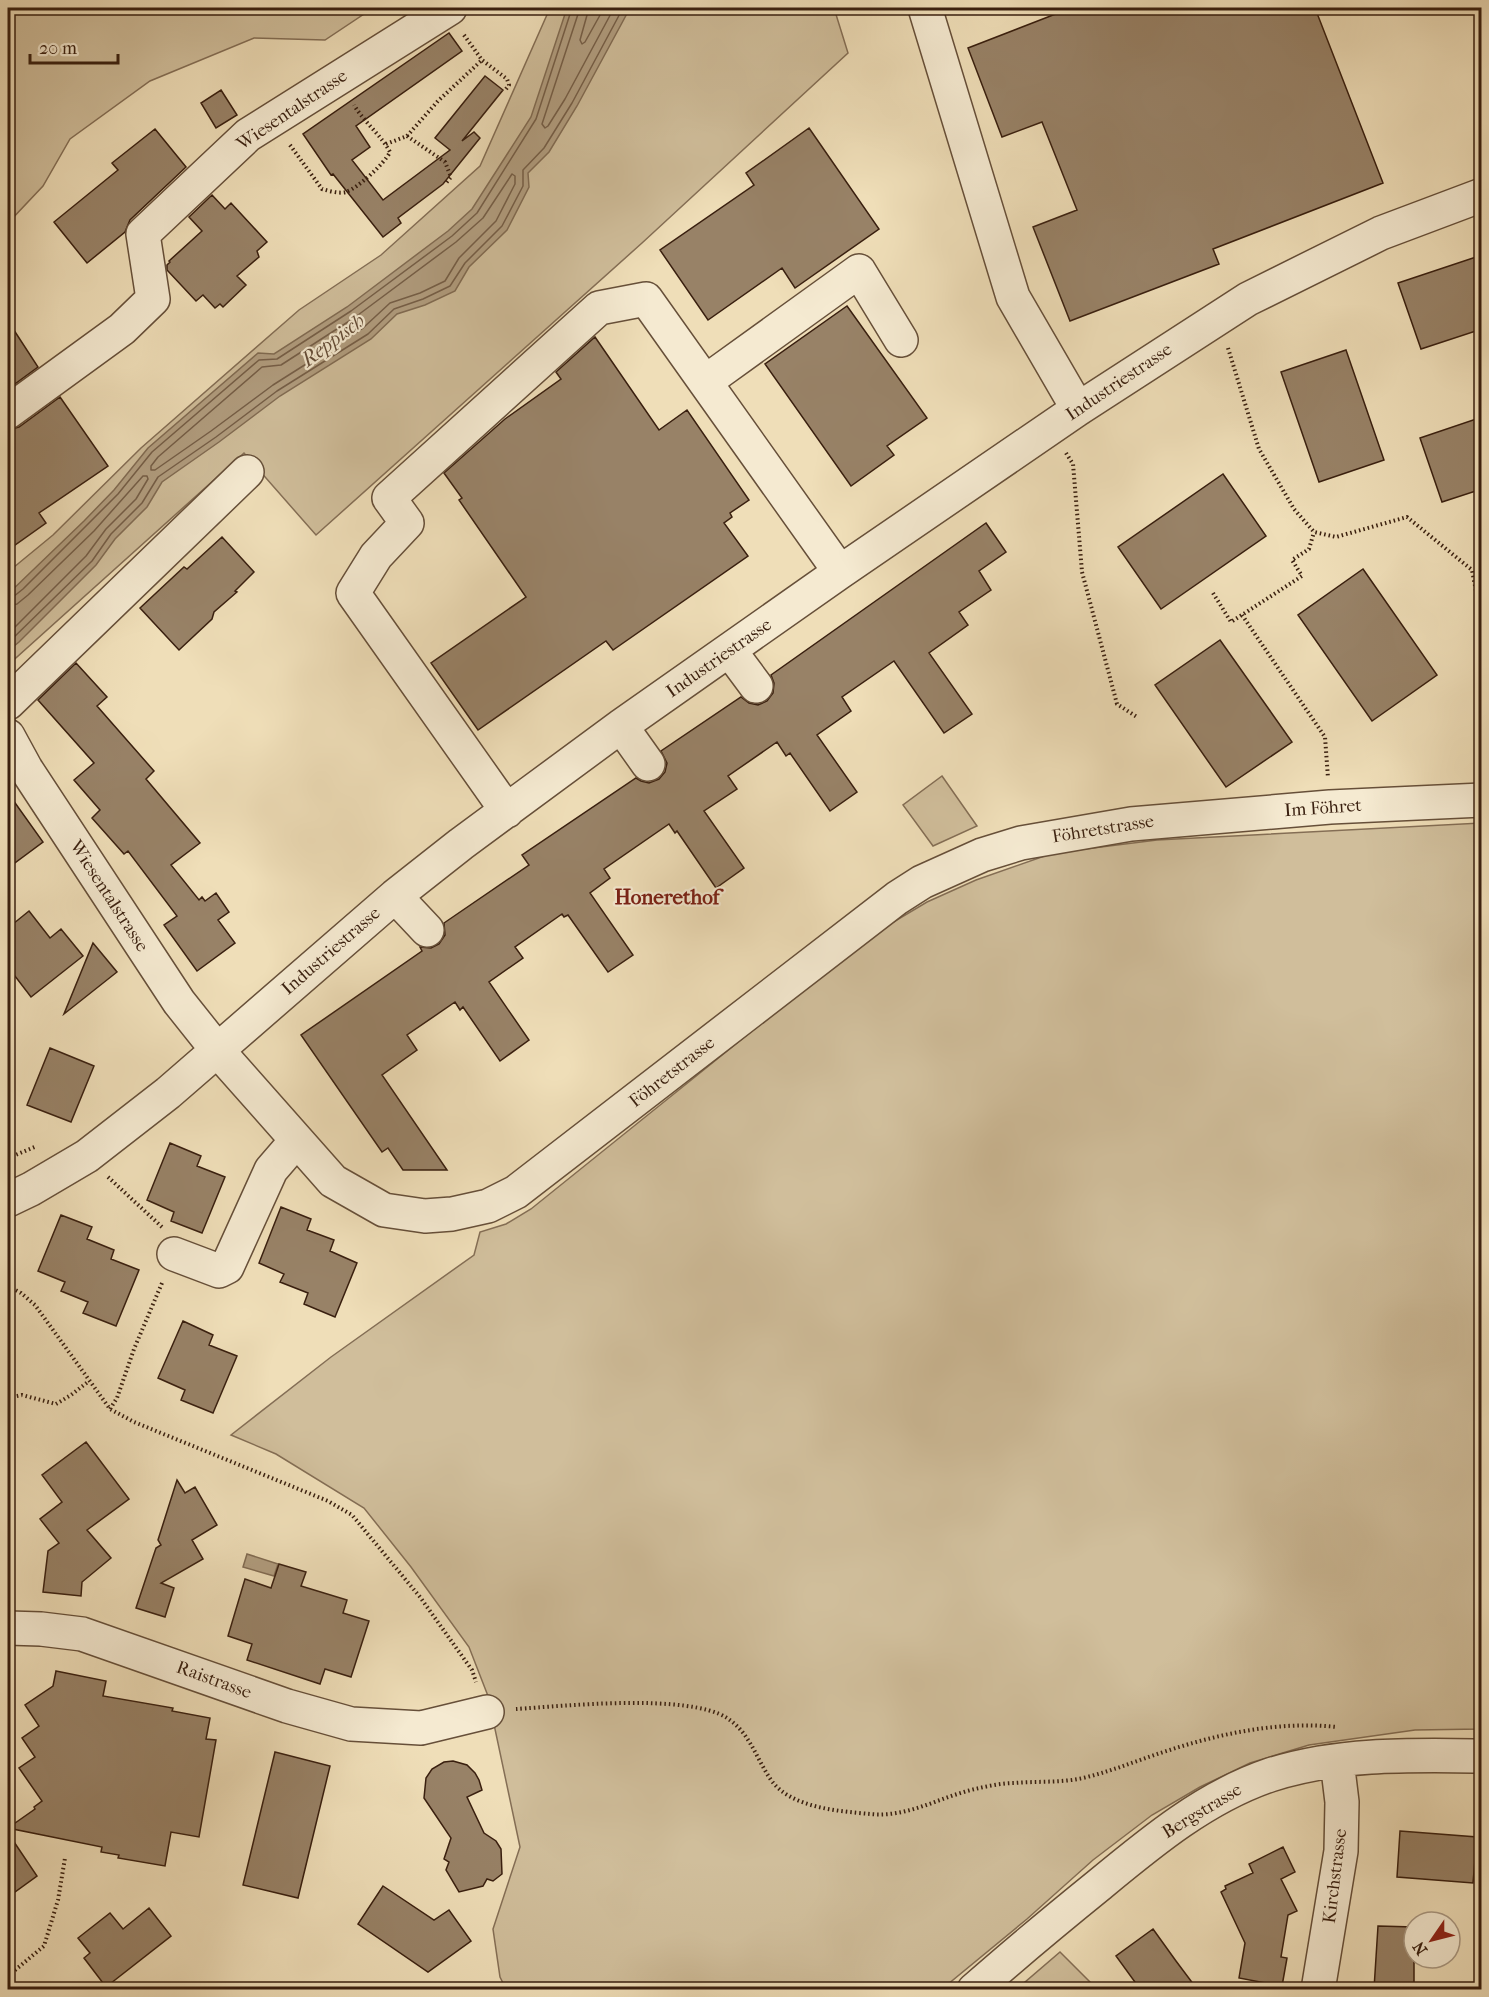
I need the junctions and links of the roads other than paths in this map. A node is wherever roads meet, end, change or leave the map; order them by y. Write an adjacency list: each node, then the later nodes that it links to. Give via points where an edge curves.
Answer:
1 (925, 8): 6 (street, via 1013,297)
2 (448, 9): 7 (street, Wiesentalstrasse, via 248,135 143,234 153,299 122,329)
3 (1482, 195): 6 (street, Industriestrasse, via 1381,233 1248,299)
4 (902, 340): 5 (street, via 859,271)
5 (705, 382): 9 (street); 17 (street, via 646,299 599,308 389,498 407,523 376,556 353,593)
6 (1078, 409): 9 (street, Industriestrasse)
7 (8, 411)
8 (247, 472): 12 (street)
9 (840, 572): 10 (street, Industriestrasse)
10 (730, 651): 11 (street); 13 (street, Industriestrasse)
11 (756, 686)
12 (8, 704)
13 (621, 726): 15 (street); 17 (street, Industriestrasse)
14 (8, 736): 21 (street, Wiesentalstrasse, via 131,931)
15 (648, 764)
16 (1481, 790): 18 (street, Im Föhret)
17 (507, 811): 19 (street, Industriestrasse)
18 (1164, 820): 22 (street, Föhretstrasse, via 1021,843 982,855 922,882 516,1192 488,1206 425,1216 384,1210 333,1181)
19 (395, 896): 20 (street); 21 (street, Industriestrasse)
20 (427, 930)
21 (218, 1051): 22 (street, Föhretstrasse); 23 (street, Industriestrasse, via 87,1156)
22 (296, 1141): 24 (street, via 271,1170 227,1267 219,1271)
23 (8, 1200)
24 (174, 1254)
25 (8, 1628): 26 (street, Raistrasse, via 82,1634 287,1706 351,1724 421,1728)
26 (487, 1712)
27 (1482, 1756): 28 (street, Bergstrasse, via 1416,1755)
28 (1337, 1761): 29 (street, Bergstrasse, via 1270,1775 1232,1790 1196,1811 1116,1870); 30 (street, Kirchstrasse, via 1342,1802 1341,1851)
29 (974, 1989)
30 (1318, 1989)

